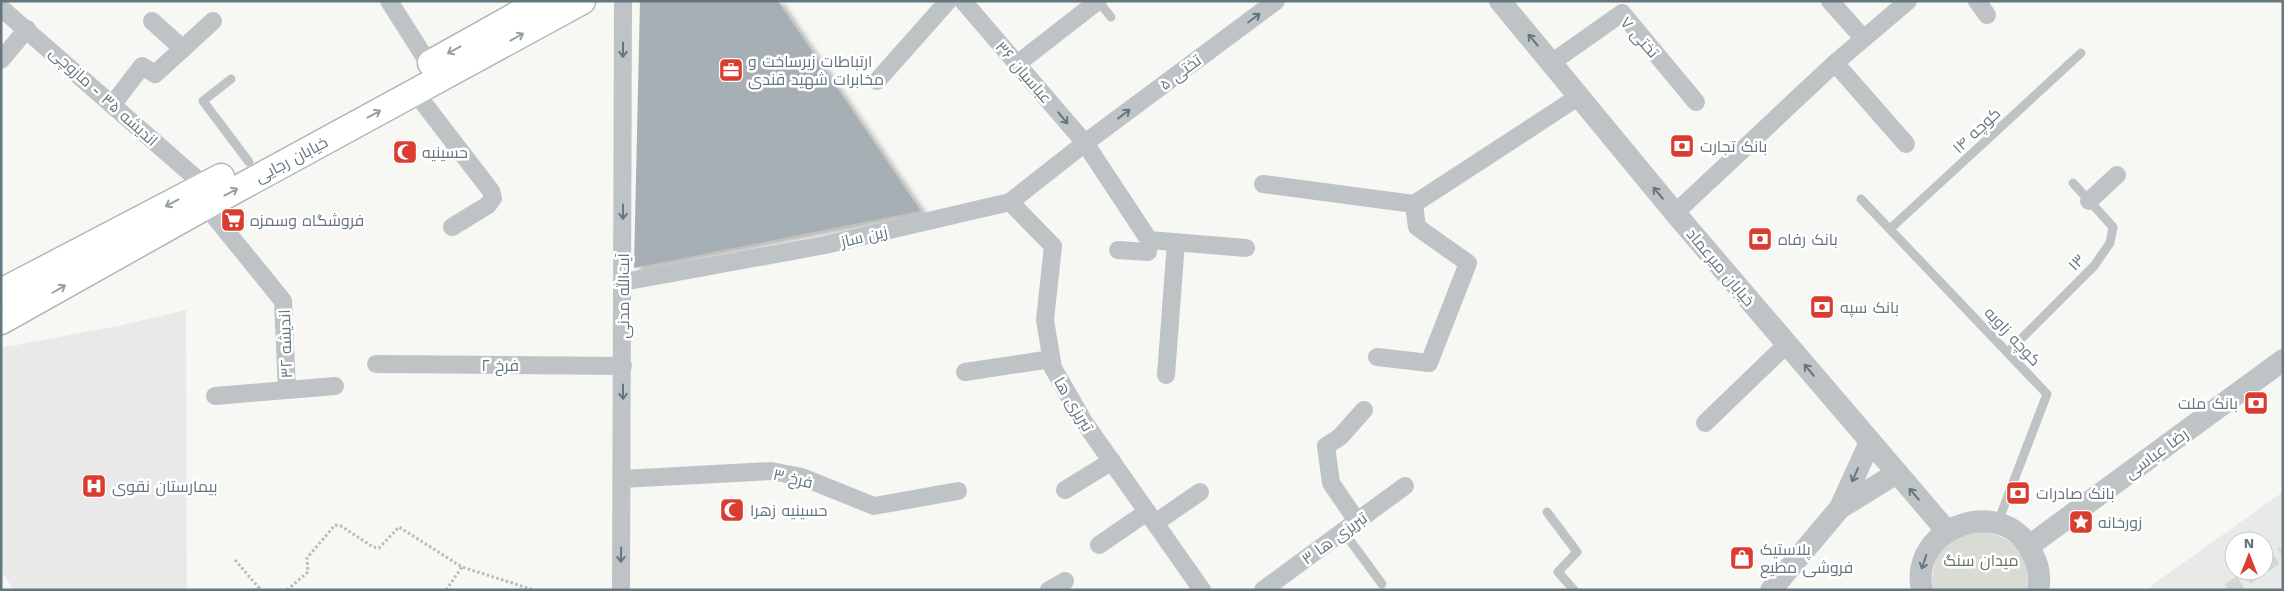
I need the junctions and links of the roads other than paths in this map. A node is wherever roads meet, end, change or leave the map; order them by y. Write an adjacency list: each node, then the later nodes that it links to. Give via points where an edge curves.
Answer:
1 (389, 1): 23 (street)
2 (542, 1): 23 (main road, خیابان رجایی, one-way to 23)
3 (582, 1): 27 (main road, خیابان رجایی, one-way to 3)
4 (623, 1): 49 (street, آیت‌الله مدنی, one-way to 49)
5 (948, 1): 26 (street)
6 (963, 1): 24 (street, عباسیان ۳۶)
7 (1098, 1): 13 (lane); 24 (street)
8 (1276, 1): 31 (street, تختی ۵, one-way to 8)
9 (1500, 1): 21 (street, خیابان میرعماد, one-way to 9)
10 (1830, 1): 17 (street)
11 (1908, 1): 17 (street)
12 (1, 8): 16 (street, اندیشه ۳۵ - مازوچی)
13 (1111, 16)
14 (152, 22): 18 (street)
15 (213, 22): 18 (street)
16 (28, 29): 20 (street); 30 (street, اندیشه ۳۵ - مازوچی)
17 (1863, 38): 22 (street)
18 (183, 49): 30 (street, via 155,74 142,66)
19 (2080, 53): 44 (lane, کوچه ۱۴)
20 (1, 60)
21 (1551, 63): 28 (street, خیابان میرعماد); 29 (street, تختی ۷, via 1622,13)
22 (1835, 63): 32 (street); 42 (street)
23 (429, 64): 33 (main road, خیابان رجایی)
24 (1017, 64): 31 (street, عباسیان ۳۶, one-way to 31)
25 (231, 79): 33 (lane, via 203,101)
26 (877, 81)
27 (415, 92): 37 (main road, خیابان رجایی, one-way to 27); 43 (street, via 493,198)
28 (1578, 97): 41 (street); 42 (street, خیابان میرعماد, one-way to 28)
29 (1696, 102)
30 (113, 104): 37 (street, اندیشه ۳۵ - مازوچی)
31 (1085, 143): 40 (street, زین ساز); 45 (street, عباسیان ۳۶)
32 (1906, 144)
33 (249, 162): 37 (main road, خیابان رجایی)
34 (2117, 175): 39 (street)
35 (2072, 183): 39 (lane, ۱۳)
36 (1263, 184): 41 (street)
37 (205, 196): 50 (main road, خیابان رجایی, one-way to 50); 51 (main road, خیابان رجایی, one-way to 37); 63 (street, اندیشه ۳۲, via 283,301)
38 (1861, 199): 44 (lane, کوچه زاویه)
39 (2089, 201): 54 (lane, ۱۳, via 2114,227 2110,243 2094,266)
40 (1010, 202): 49 (street, زین ساز, via 825,244); 56 (street, تبریزی ها, via 1053,246 1045,320)
41 (1414, 204): 55 (street, via 1417,227 1468,263 1429,362)
42 (1674, 213): 53 (street, خیابان میرعماد)
43 (452, 227)
44 (1891, 228): 54 (lane, کوچه زاویه)
45 (1149, 240): 46 (street); 48 (street, via 1148,252)
46 (1176, 242): 47 (street); 61 (street)
47 (1246, 248)
48 (1118, 250)
49 (624, 282): 59 (street, آیت‌الله مدنی)
50 (10, 287): 51 (main road)
51 (33, 304): 52 (main road, خیابان رجایی)
52 (1, 321)
53 (1786, 344): 66 (street); 67 (street, خیابان میرعماد, one-way to 53)
54 (2008, 352): 78 (lane, کوچه زاویه, via 2047,394)
55 (1377, 357)
56 (1051, 359): 60 (street); 68 (street, تبریزی ها, via 1084,422)
57 (2283, 360): 82 (street, رضا عباسی)
58 (376, 364): 59 (street, فرخ ۲)
59 (623, 366): 70 (street, آیت‌الله مدنی, one-way to 70)
60 (966, 372)
61 (1166, 375)
62 (335, 386): 63 (street)
63 (287, 390): 64 (street)
64 (215, 396)
65 (1364, 410): 79 (street, via 1340,437 1326,446 1331,484)
66 (1705, 423)
67 (1870, 442): 69 (street, خیابان میرعماد); 75 (street, one-way to 75)
68 (1112, 461): 72 (street); 77 (street, تبریزی ها)
69 (1897, 473): 75 (street); 80 (street, خیابان میرعماد, one-way to 69)
70 (622, 479): 73 (street, فرخ ۳, via 771,471 802,477 874,506); 85 (street, آیت‌الله مدنی, one-way to 85)
71 (1405, 486): 79 (street, تبریزی ها ۳)
72 (1065, 490)
73 (958, 491)
74 (1200, 492): 77 (street)
75 (1840, 508): 90 (street)
76 (1547, 512): 89 (lane, via 1576,552 1558,572)
77 (1151, 518): 81 (street); 87 (street, تبریزی ها)
78 (1998, 523): 80 (street, via 1980,520); 82 (street, via 2015,532)
79 (1350, 526): 84 (lane); 88 (street, تبریزی ها ۳)
80 (1946, 530): 91 (street, one-way to 91, via 1932,544 1923,562)
81 (1099, 545)
82 (2029, 546): 92 (street, via 2037,564)
83 (1065, 581): 86 (street)
84 (1382, 584)
85 (621, 590)
86 (1049, 590)
87 (1202, 590)
88 (1263, 590)
89 (1574, 590)
90 (1771, 590)
91 (1922, 590)
92 (2038, 590)

